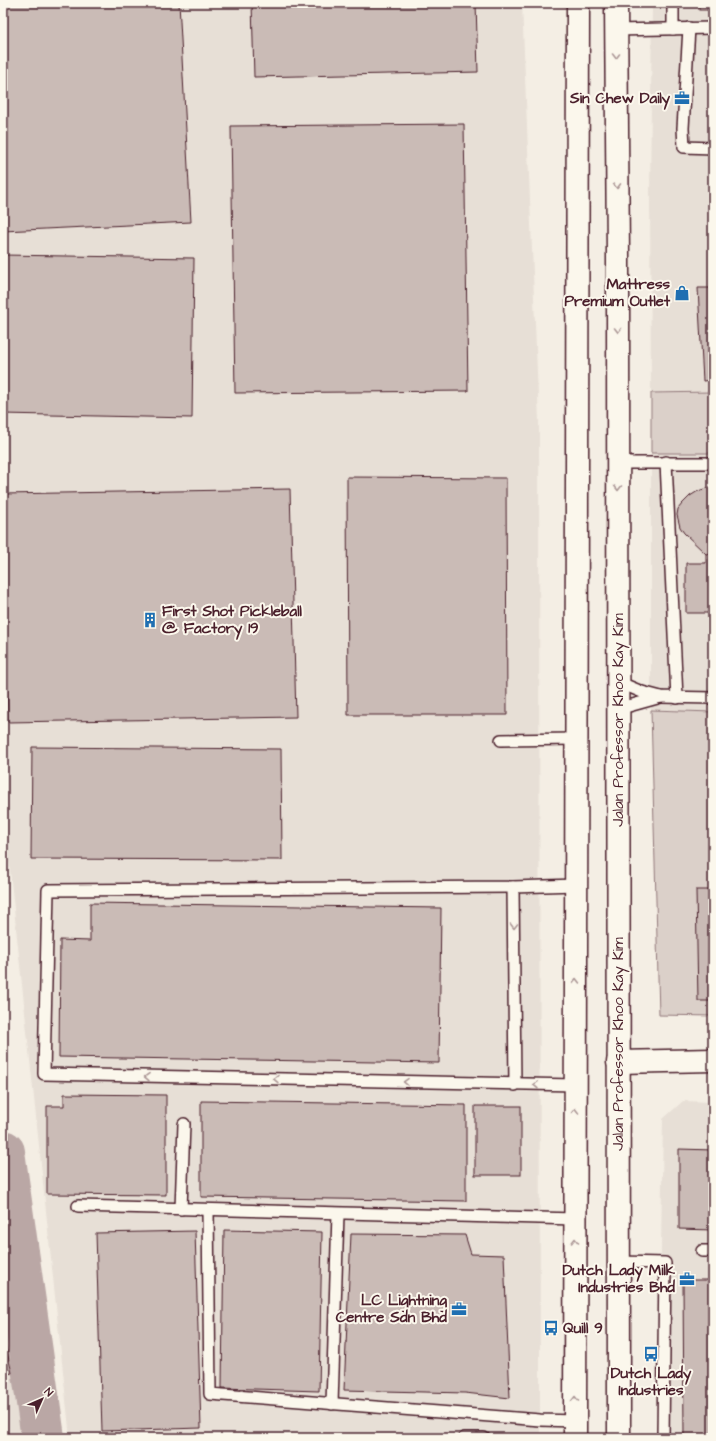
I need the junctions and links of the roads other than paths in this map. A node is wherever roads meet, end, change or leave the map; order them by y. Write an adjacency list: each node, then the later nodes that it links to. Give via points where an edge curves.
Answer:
1 (578, 3): 17 (main road)
2 (616, 3): 7 (main road, Jalan Professor Khoo Kay Kim)
3 (673, 3): 6 (lane)
4 (689, 28): 5 (lane); 6 (lane); 8 (lane, via 684,147)
5 (713, 28)
6 (673, 29): 7 (lane)
7 (616, 30): 10 (main road, Jalan Professor Khoo Kay Kim, one-way to 10)
8 (713, 148)
9 (666, 462): 10 (lane); 11 (lane); 14 (lane)
10 (618, 463): 12 (main road, Jalan Professor Khoo Kay Kim, one-way to 12)
11 (713, 463)
12 (618, 682): 13 (lane); 16 (main road, Jalan Professor Khoo Kay Kim)
13 (661, 697): 14 (lane); 16 (lane)
14 (677, 698): 15 (lane)
15 (713, 698)
16 (618, 709): 22 (main road, Jalan Professor Khoo Kay Kim)
17 (576, 739): 18 (lane); 19 (main road)
18 (501, 740)
19 (576, 884): 20 (lane); 24 (main road, one-way to 19)
20 (513, 887): 23 (lane, one-way to 23); 23 (lane, one-way to 20, via 44,1074 48,890)
21 (713, 1060): 22 (main road)
22 (618, 1062): 31 (main road, Jalan Professor Khoo Kay Kim)
23 (515, 1085): 24 (lane, one-way to 23)
24 (575, 1085): 30 (main road, one-way to 24)
25 (184, 1124): 27 (lane)
26 (78, 1206): 27 (lane)
27 (181, 1209): 28 (lane)
28 (208, 1210): 29 (lane); 32 (lane, via 210,1394)
29 (338, 1214): 30 (lane); 32 (lane)
30 (575, 1220): 33 (main road, one-way to 30)
31 (618, 1262): 36 (main road, Jalan Professor Khoo Kay Kim); 37 (lane, via 665,1263)
32 (332, 1404): 33 (lane, via 540,1420)
33 (575, 1430)
34 (464, 1438): 35 (lane)
35 (484, 1438)
36 (619, 1438)
37 (663, 1438)

